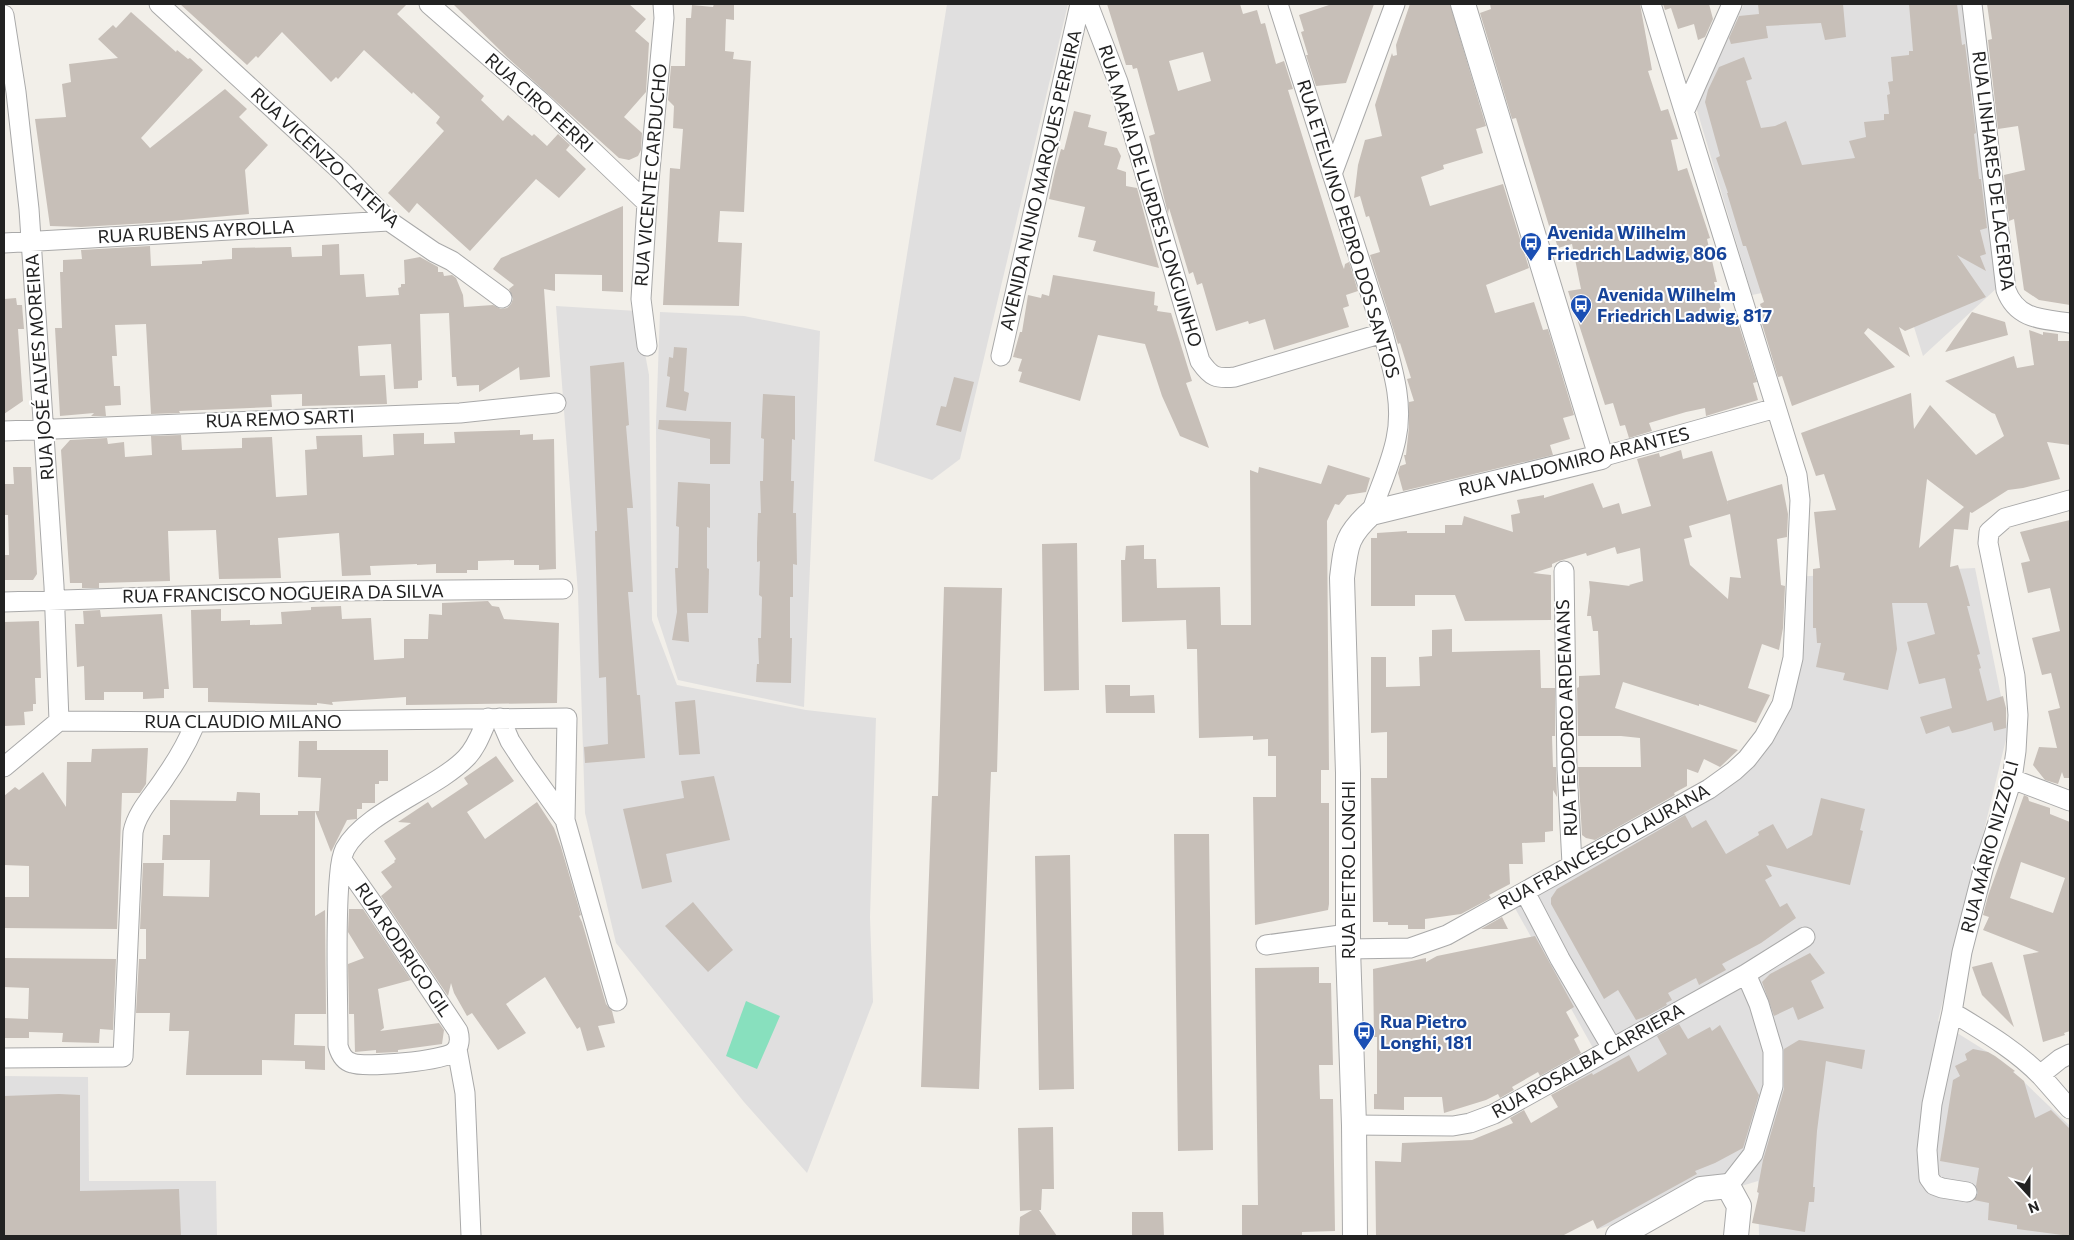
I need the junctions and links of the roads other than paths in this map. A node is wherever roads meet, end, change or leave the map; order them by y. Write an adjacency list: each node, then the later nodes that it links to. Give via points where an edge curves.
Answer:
1 (159, 4): 16 (street, RUA VICENZO CATENA, via 342,172)
2 (429, 4): 15 (street, RUA CIRO FERRI, via 541,102)
3 (663, 4): 15 (street, RUA VICENTE CARDUCHO, via 660,74)
4 (1080, 4): 23 (street, AVENIDA NUNO MARQUES PEREIRA)
5 (1088, 4): 21 (street, RUA MARIA DE LURDES LONGUINHO, via 1118,82 1200,361 1209,374 1222,378 1236,377)
6 (1278, 4): 14 (street, RUA ETELVINO PEDRO DOS SANTOS)
7 (1395, 4): 14 (street)
8 (1463, 4): 28 (street)
9 (1651, 4): 13 (street, RUA FRANCESCO LAURANA)
10 (1732, 4): 13 (street)
11 (1972, 4): 20 (street, RUA LINHARES DE LACERDA, via 2006,290 2013,305 2021,312)
12 (4, 15): 17 (street, RUA JOSÉ ALVES MOREIRA)
13 (1685, 110): 25 (street, RUA FRANCESCO LAURANA)
14 (1332, 174): 21 (street, RUA ETELVINO PEDRO DOS SANTOS)
15 (647, 203): 22 (street, RUA VICENTE CARDUCHO, via 640,299)
16 (389, 221): 17 (street, RUA RUBENS AYROLLA); 19 (street, RUA VICENZO CATENA)
17 (32, 241): 18 (street, RUA RUBENS AYROLLA); 27 (street, RUA JOSÉ ALVES MOREIRA)
18 (4, 243)
19 (502, 298)
20 (2070, 323)
21 (1383, 333): 30 (street, RUA ETELVINO PEDRO DOS SANTOS, via 1397,388 1398,421 1396,440)
22 (647, 346)
23 (1001, 356)
24 (556, 403): 27 (street, RUA REMO SARTI, via 460,413)
25 (1776, 408): 28 (street, RUA VALDOMIRO ARANTES); 43 (street, RUA FRANCESCO LAURANA, via 1794,462 1800,500 1793,658 1782,704 1764,736 1734,772 1709,790)
26 (4, 430): 27 (street, RUA REMO SARTI)
27 (44, 430): 33 (street, RUA JOSÉ ALVES MOREIRA)
28 (1601, 457): 30 (street, RUA VALDOMIRO ARANTES)
29 (2070, 500): 39 (street, RUA MÁRIO NIZZOLI, via 2005,518 1989,532 1988,543 2015,676 2018,715)
30 (1371, 513): 46 (street, RUA PIETRO LONGHI, via 1354,528 1345,550 1342,578 1348,773)
31 (1564, 571): 43 (street, RUA TEODORO ARDEMANS)
32 (563, 589): 33 (street, RUA FRANCISCO NOGUEIRA DA SILVA, via 327,591)
33 (54, 600): 34 (street, RUA FRANCISCO NOGUEIRA DA SILVA); 36 (street, RUA JOSÉ ALVES MOREIRA)
34 (4, 602)
35 (494, 718): 37 (street, RUA CLAUDIO MILANO); 41 (street, RUA CLAUDIO MILANO); 41 (street, RUA CLAUDIO MILANO, via 567,718); 42 (street, via 466,758 368,825 345,849)
36 (59, 721): 37 (street, RUA CLAUDIO MILANO); 38 (street)
37 (196, 722): 54 (street, via 180,754 135,821 123,1057)
38 (4, 767)
39 (2012, 779): 40 (street); 50 (street, RUA MÁRIO NIZZOLI, via 1984,866 1962,952)
40 (2070, 801)
41 (565, 820): 49 (street, RUA CLAUDIO MILANO)
42 (342, 860): 51 (street, RUA RODRIGO GIL, via 458,1031); 51 (street, via 338,903 338,1046 341,1055 350,1063 364,1066 438,1058 449,1055)
43 (1572, 864): 44 (street, RUA FRANCESCO LAURANA)
44 (1525, 892): 46 (street, RUA FRANCESCO LAURANA, via 1447,935 1410,948); 52 (street)
45 (1805, 937): 48 (street, RUA ROSALBA CARRIERA)
46 (1348, 942): 47 (street, RUA FRANCESCO LAURANA); 57 (street, RUA PIETRO LONGHI)
47 (1266, 945)
48 (1746, 974): 52 (street, RUA ROSALBA CARRIERA); 58 (street, via 1772,1052 1773,1086 1754,1154)
49 (617, 1001)
50 (1952, 1012): 55 (street, via 1984,1031); 59 (street, RUA MÁRIO NIZZOLI, via 1932,1104 1928,1167 1929,1178 1934,1185)
51 (458, 1046): 60 (street, RUA RODRIGO GIL, via 465,1093)
52 (1612, 1048): 57 (street, RUA ROSALBA CARRIERA, via 1494,1114 1470,1123 1437,1127)
53 (2070, 1054): 55 (street)
54 (4, 1058)
55 (2040, 1075): 56 (street)
56 (2070, 1109)
57 (1354, 1125): 61 (street, RUA PIETRO LONGHI)
58 (1728, 1186): 62 (street, via 1701,1189); 63 (street, via 1739,1206)
59 (1967, 1192)
60 (471, 1236)
61 (1355, 1236)
62 (1618, 1236)
63 (1736, 1236)

